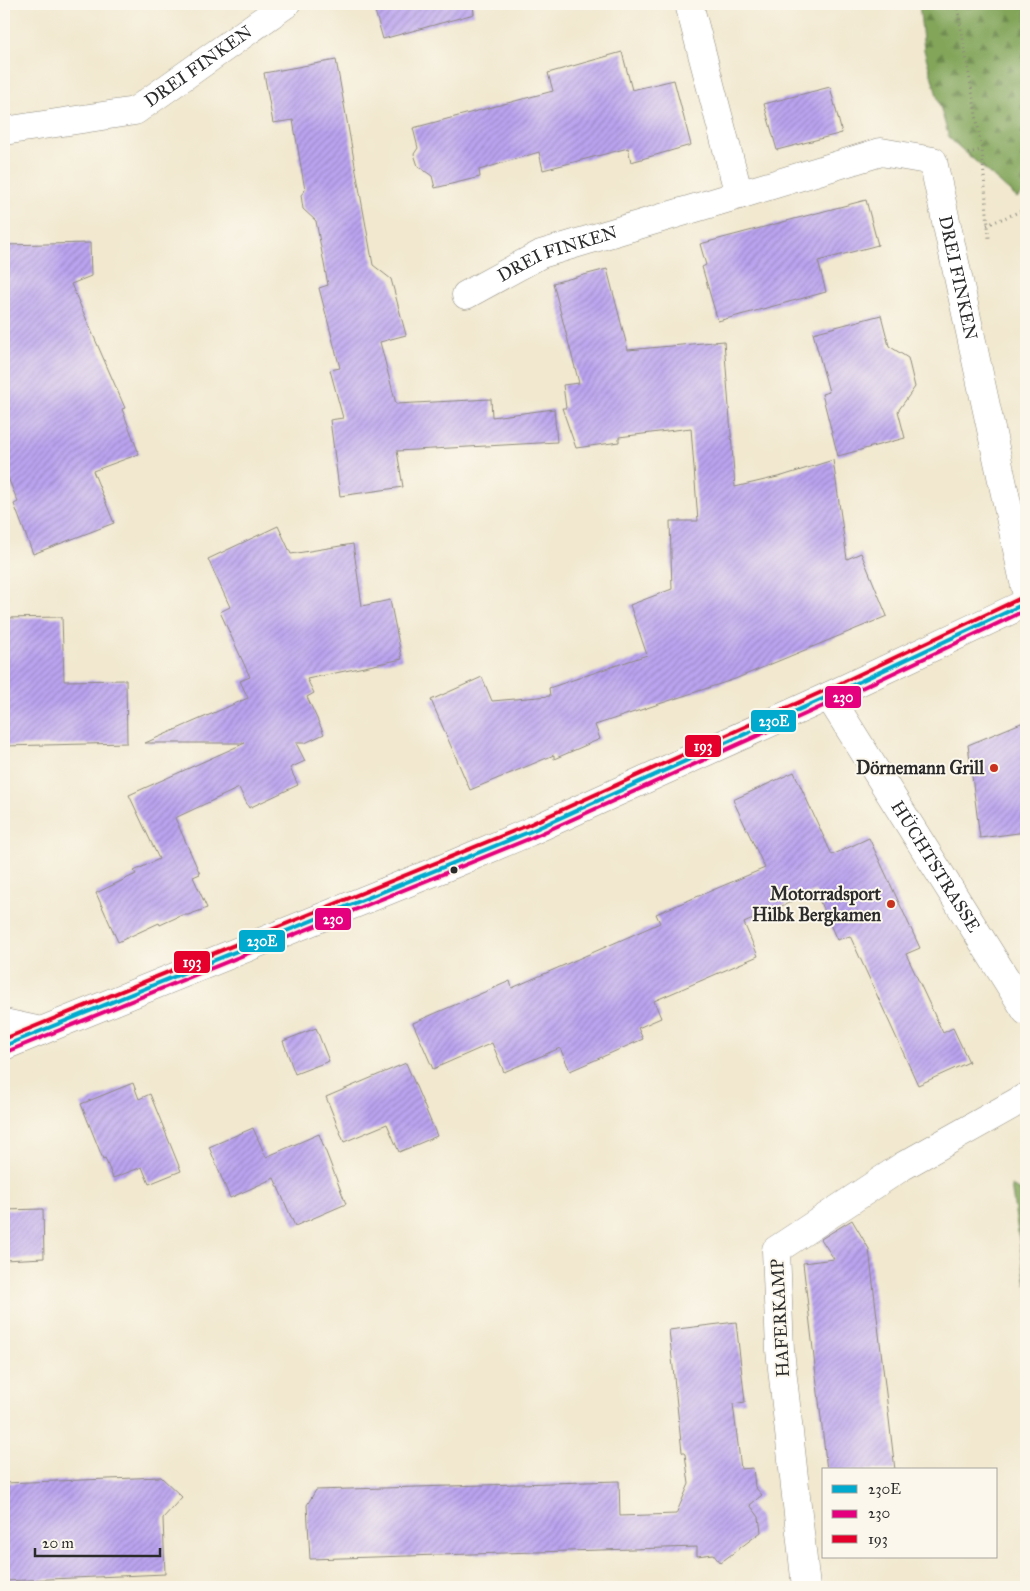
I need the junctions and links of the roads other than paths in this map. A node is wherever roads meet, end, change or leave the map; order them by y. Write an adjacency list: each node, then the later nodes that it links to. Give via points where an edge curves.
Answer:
1 (286, 4): 3 (street, DREI FINKEN, via 135,111)
2 (689, 4): 4 (street)
3 (4, 131)
4 (739, 195): 5 (street, DREI FINKEN, via 541,254); 6 (street, DREI FINKEN, via 881,152 933,161)
5 (466, 295)
6 (1026, 590)
7 (1026, 603): 8 (street)
8 (829, 696): 9 (street, HÜCHTSTRASSE); 11 (street, via 465,860)
9 (1026, 1011)
10 (4, 1023): 11 (street)
11 (41, 1030): 12 (street)
12 (4, 1046)
13 (1026, 1097): 14 (street, HAFERKAMP, via 904,1166 776,1250 780,1350)
14 (806, 1587)

